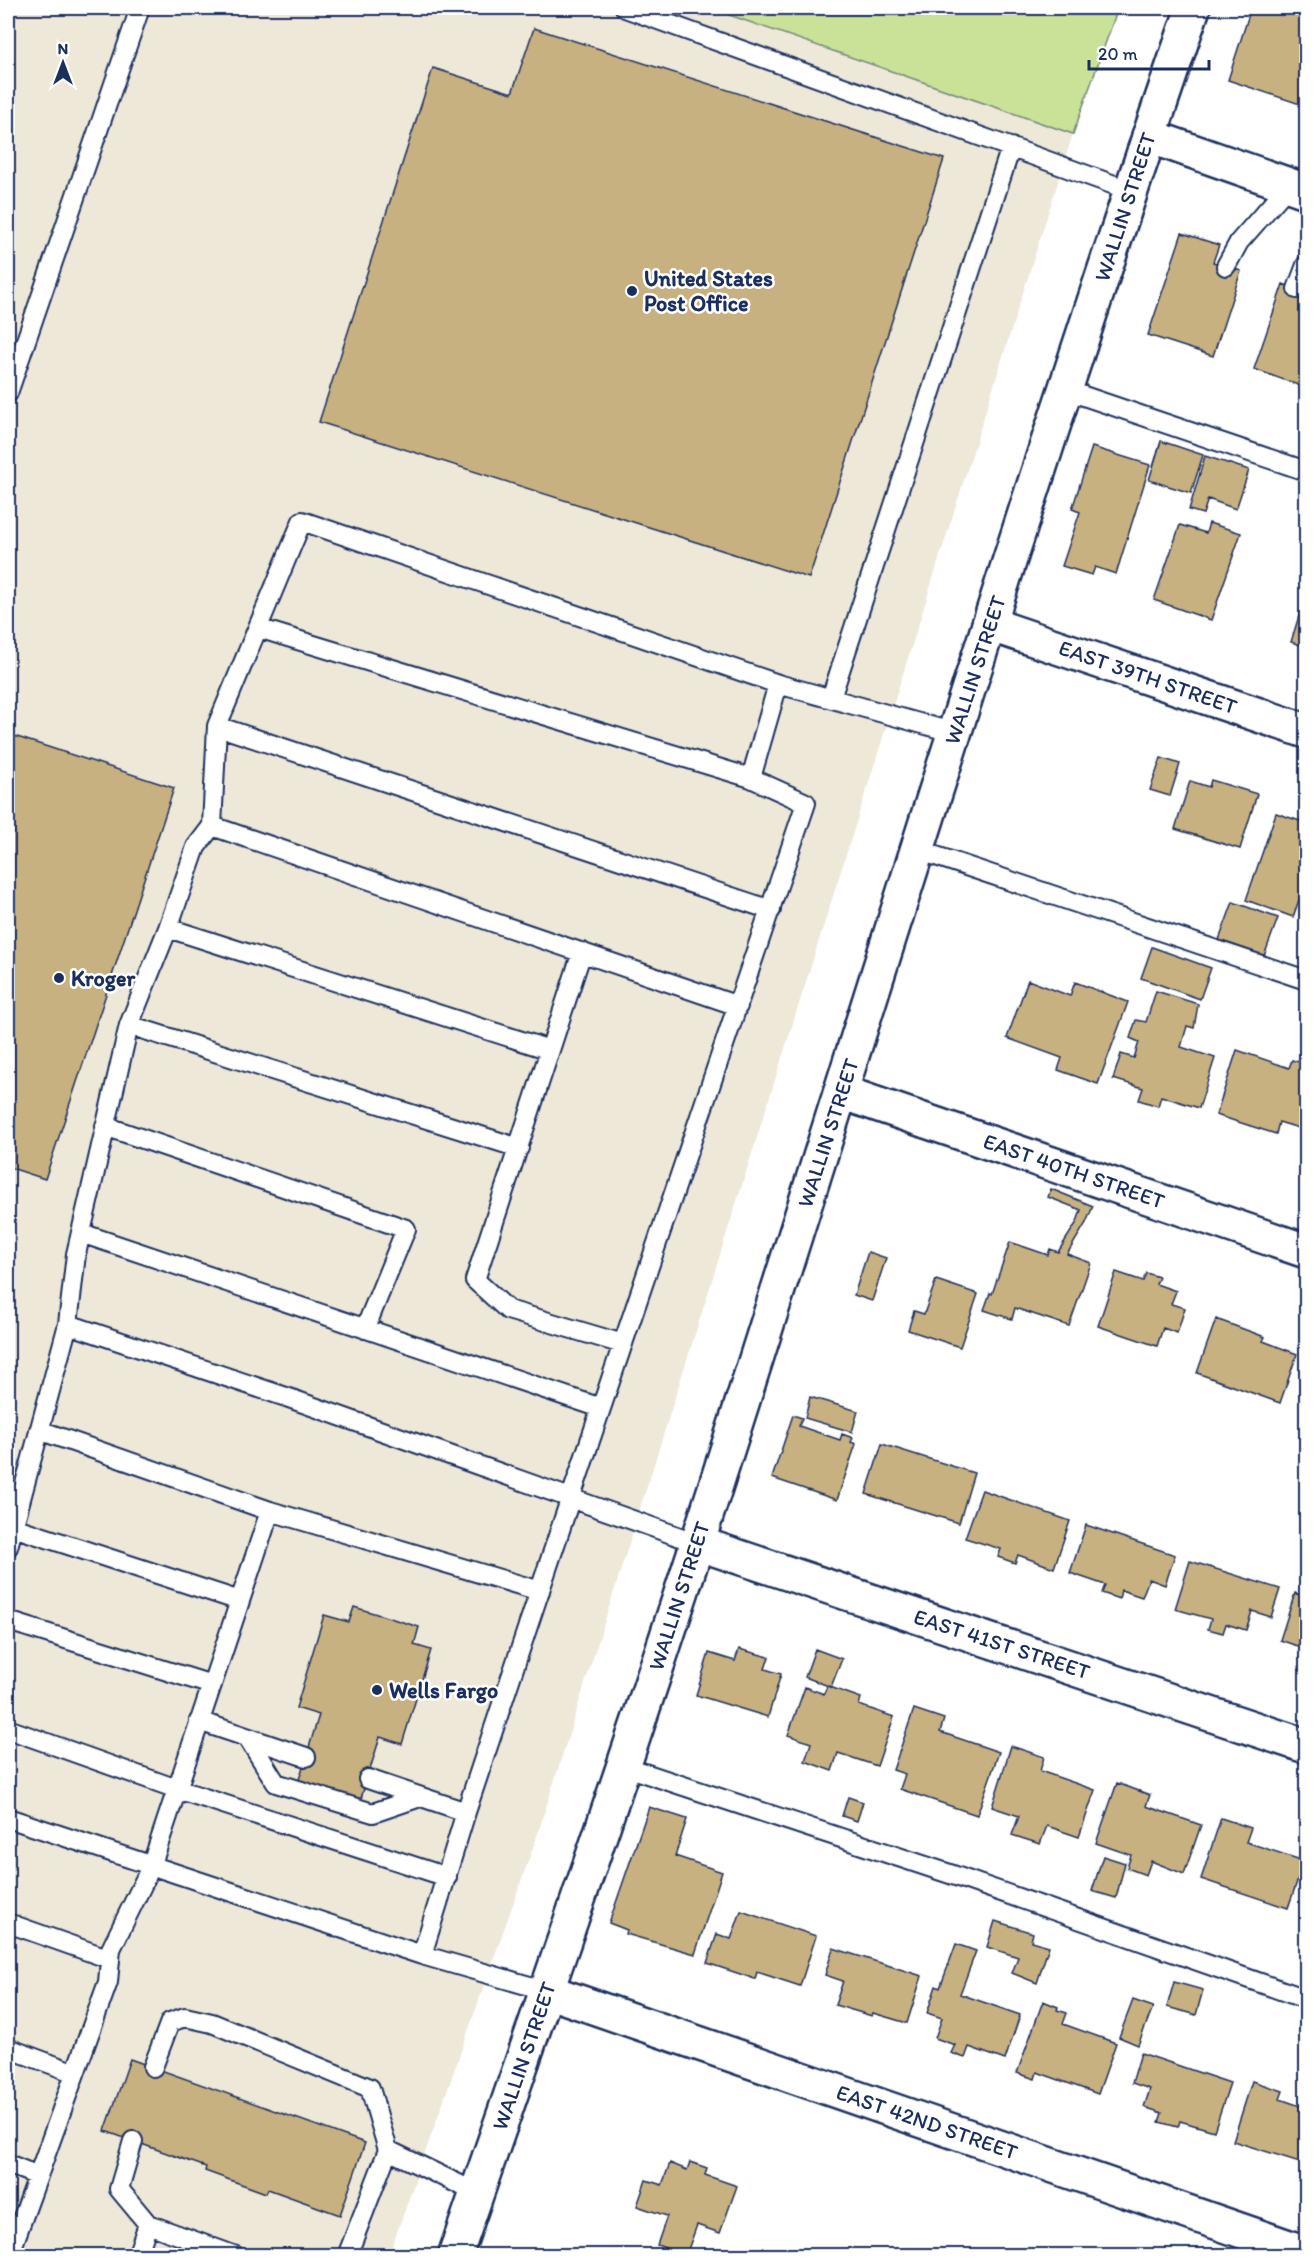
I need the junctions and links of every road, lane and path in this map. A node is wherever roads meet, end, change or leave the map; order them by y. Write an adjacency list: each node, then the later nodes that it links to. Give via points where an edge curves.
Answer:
1 (140, 8): 12 (lane)
2 (626, 8): 5 (lane)
3 (1193, 8): 4 (street, WALLIN STREET)
4 (1149, 136): 6 (street); 7 (street, WALLIN STREET)
5 (1011, 147): 7 (lane); 17 (lane)
6 (1298, 188): 9 (lane, via 1239,242)
7 (1131, 191): 11 (street, WALLIN STREET)
8 (1306, 265): 10 (lane)
9 (1226, 266)
10 (1297, 289)
11 (1066, 390): 13 (lane); 14 (street, WALLIN STREET)
12 (8, 393)
13 (1306, 471)
14 (989, 624): 19 (street, EAST 39TH STREET); 20 (street, WALLIN STREET)
15 (258, 628): 16 (lane, via 302,521); 18 (lane); 21 (lane)
16 (778, 684): 17 (lane); 21 (lane)
17 (831, 698): 20 (lane)
18 (217, 726): 22 (lane); 24 (lane)
19 (1306, 731)
20 (955, 733): 23 (street, WALLIN STREET)
21 (751, 778): 24 (lane, via 806,803)
22 (212, 826): 25 (lane, via 196,847); 26 (lane)
23 (918, 850): 27 (lane); 31 (street, WALLIN STREET)
24 (771, 910): 28 (lane)
25 (168, 928): 29 (lane); 30 (lane)
26 (582, 952): 28 (lane); 30 (lane)
27 (1306, 980)
28 (738, 1006): 38 (lane)
29 (129, 1025): 32 (lane); 33 (lane)
30 (550, 1050): 33 (lane)
31 (841, 1092): 35 (street, EAST 40TH STREET); 44 (street, WALLIN STREET)
32 (105, 1126): 34 (lane); 37 (lane, via 406,1229)
33 (519, 1148): 38 (lane, via 476,1280 508,1310)
34 (81, 1233): 36 (lane); 37 (lane)
35 (1306, 1251)
36 (68, 1324): 40 (lane); 41 (lane, via 289,1398)
37 (365, 1329): 39 (lane)
38 (622, 1344): 39 (lane)
39 (601, 1408): 41 (lane)
40 (39, 1430): 42 (lane); 43 (lane)
41 (570, 1500): 44 (lane); 46 (lane)
42 (270, 1511): 46 (lane); 47 (lane)
43 (13, 1527): 45 (lane); 47 (lane)
44 (698, 1543): 53 (street, EAST 41ST STREET); 55 (street, WALLIN STREET)
45 (8, 1547)
46 (540, 1591): 59 (lane)
47 (240, 1601): 49 (lane)
48 (8, 1621): 49 (lane)
49 (212, 1685): 50 (lane)
50 (199, 1721): 52 (lane); 57 (lane)
51 (8, 1729): 57 (lane)
52 (248, 1738): 54 (lane); 58 (lane, via 276,1783 373,1813)
53 (1306, 1746)
54 (306, 1757)
55 (622, 1766): 66 (street, WALLIN STREET); 67 (lane, via 950,1874)
56 (368, 1779): 58 (lane)
57 (177, 1789): 61 (lane); 62 (lane)
58 (420, 1797): 59 (lane)
59 (466, 1812): 62 (lane)
60 (8, 1818): 61 (lane)
61 (151, 1867): 64 (lane); 65 (lane, via 111,1949)
62 (447, 1877): 64 (lane)
63 (8, 1923): 65 (lane)
64 (422, 1955): 66 (lane)
65 (110, 1959): 70 (lane, via 108,1982)
66 (547, 1991): 75 (street, WALLIN STREET); 78 (street, EAST 42ND STREET)
67 (1306, 1999)
68 (8, 2048): 70 (lane)
69 (153, 2067): 72 (lane, via 170,2022 185,2017 212,2023 370,2088)
70 (75, 2073): 74 (lane)
71 (133, 2141): 76 (lane, via 119,2189)
72 (387, 2150): 75 (lane); 82 (lane)
73 (8, 2164): 74 (lane)
74 (38, 2176): 79 (lane)
75 (477, 2193): 83 (street, WALLIN STREET)
76 (148, 2224): 77 (lane); 80 (lane)
77 (209, 2251): 81 (lane)
78 (1306, 2253)
79 (9, 2256)
80 (137, 2256)
81 (236, 2256)
82 (347, 2256)
83 (455, 2256)

